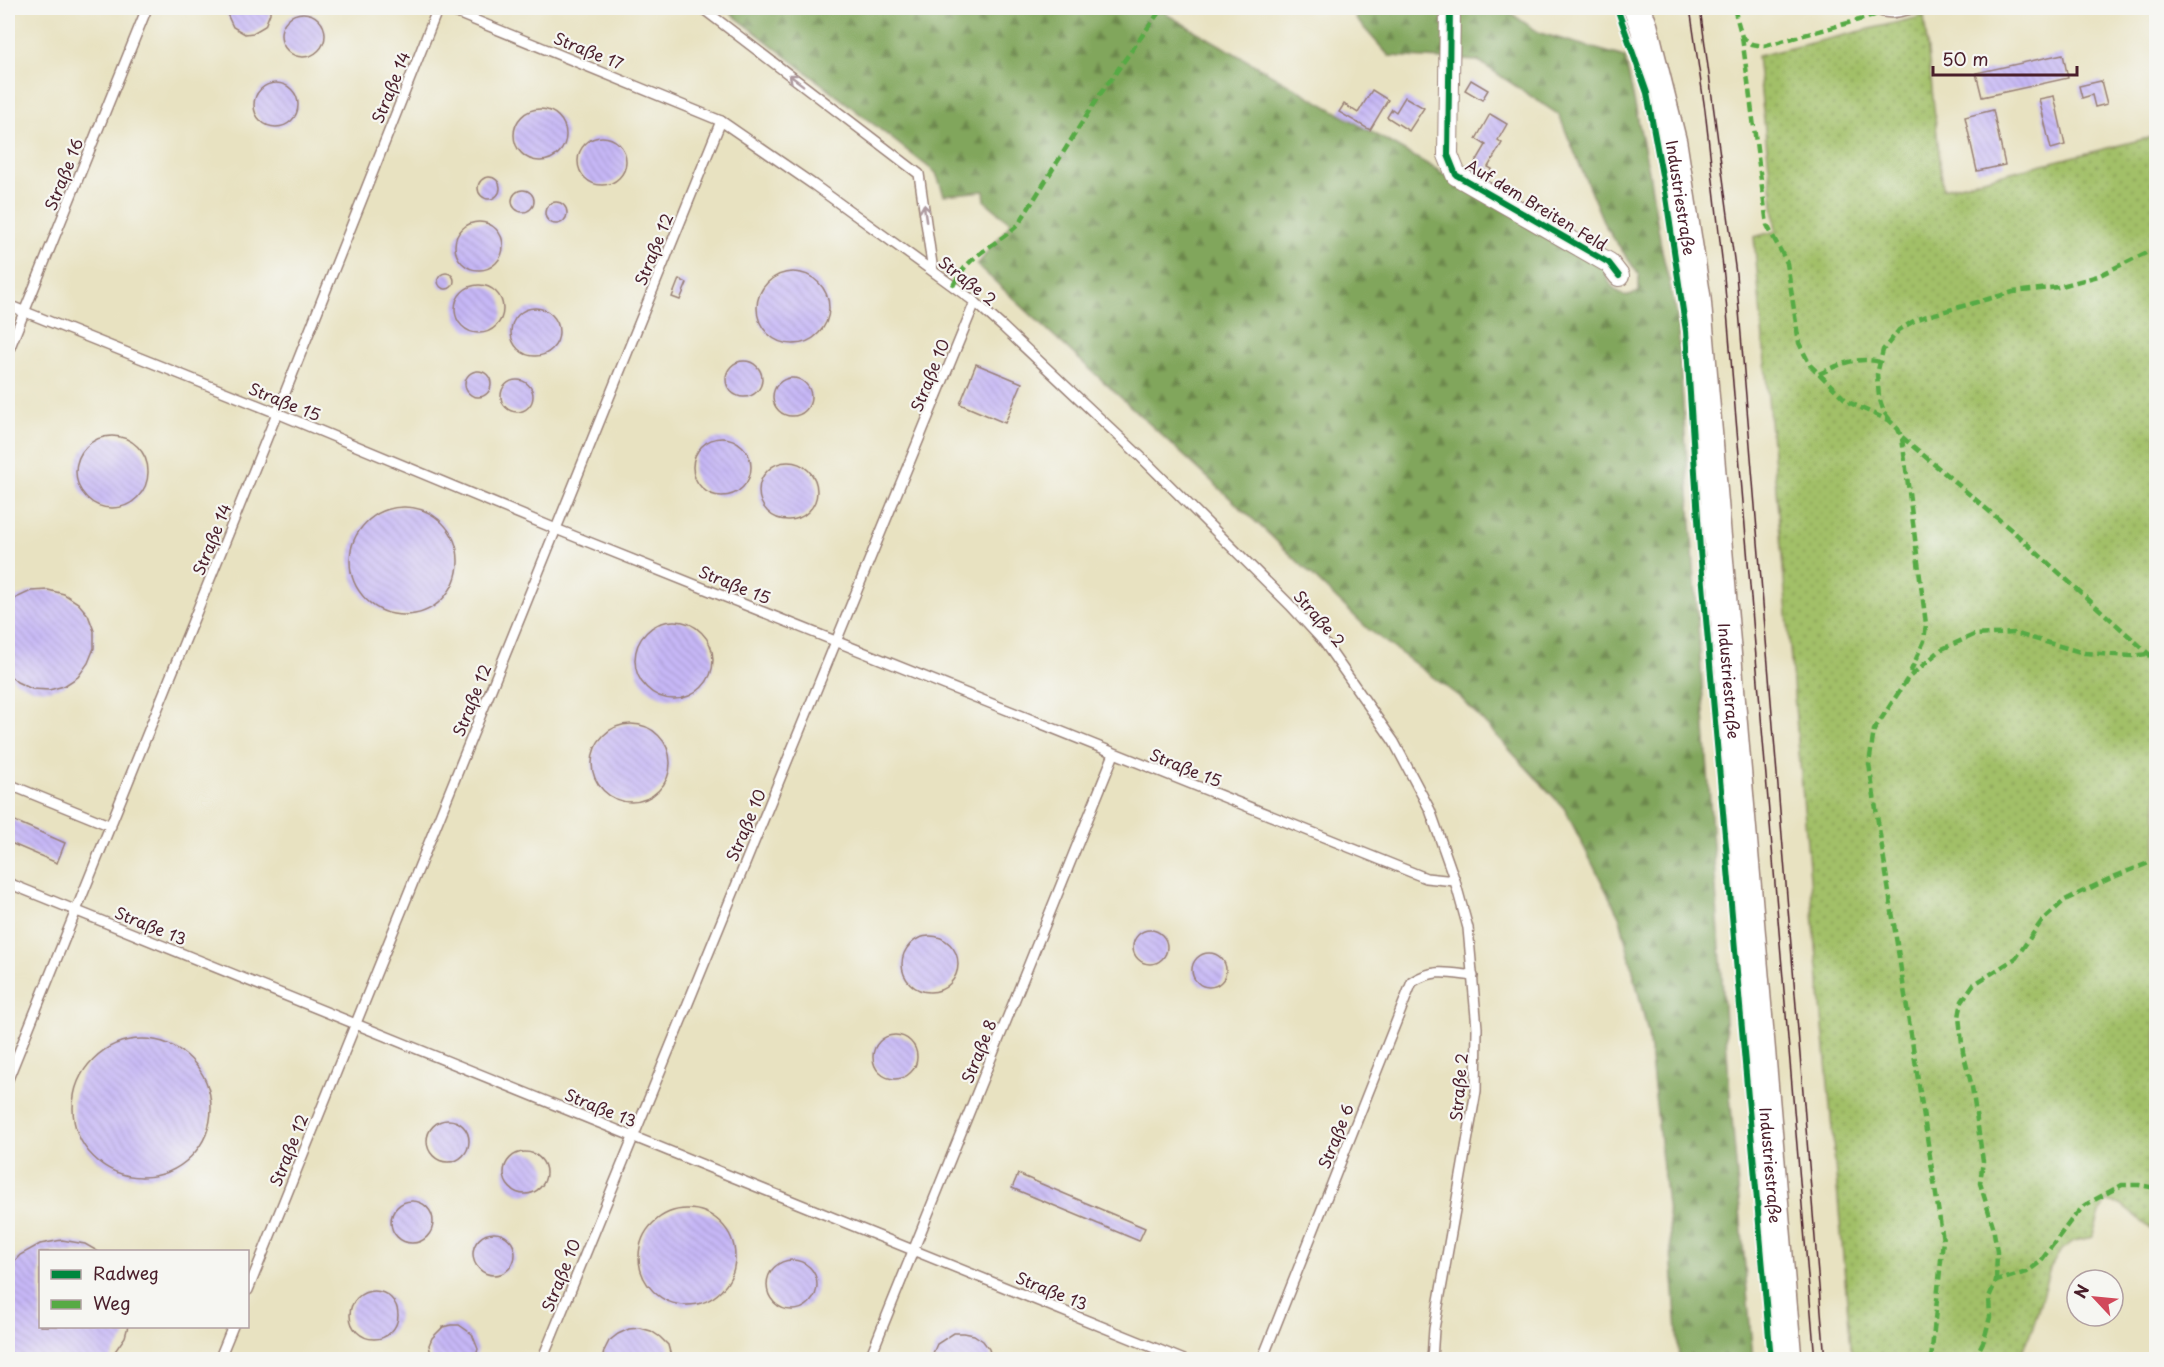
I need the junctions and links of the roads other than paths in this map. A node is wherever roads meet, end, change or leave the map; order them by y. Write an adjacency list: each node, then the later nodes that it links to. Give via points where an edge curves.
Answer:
1 (147, 8): 14 (lane, Straße 16)
2 (438, 8): 16 (lane, Straße 14)
3 (445, 8): 9 (lane, Straße 17)
4 (702, 8): 10 (lane, one-way to 4, via 920,174)
5 (1450, 8): 11 (street, Auf dem Breiten Feld, via 1448,155 1456,175 1609,263)
6 (1638, 8): 38 (main road, Industriestraße, via 1673,143 1697,298)
7 (1875, 8): 8 (lane, via 1894,12)
8 (1915, 8)
9 (721, 121): 10 (lane, Straße 2); 17 (lane, Straße 12)
10 (933, 271): 12 (lane, Straße 2)
11 (1619, 276)
12 (975, 302): 18 (lane, Straße 10); 22 (lane, Straße 2, via 1142,458 1324,642 1394,741 1430,810)
13 (8, 305): 14 (lane, Straße 15)
14 (24, 312): 15 (lane, Straße 16); 16 (lane, Straße 15)
15 (8, 352)
16 (277, 413): 17 (lane, Straße 15); 21 (lane, Straße 14)
17 (556, 529): 18 (lane, Straße 15); 26 (lane, Straße 12)
18 (837, 641): 19 (lane, Straße 15); 28 (lane, Straße 10)
19 (1114, 754): 22 (lane, Straße 15, via 1426,878); 29 (lane, Straße 8)
20 (8, 784): 21 (lane)
21 (111, 826): 24 (lane, Straße 14)
22 (1455, 881): 25 (lane, Straße 2, via 1467,928)
23 (8, 883): 24 (lane, Straße 13)
24 (76, 912): 26 (lane, Straße 13); 27 (lane, Straße 14)
25 (1473, 976): 36 (lane, Straße 6, via 1439,972 1412,982); 37 (lane, Straße 2, via 1476,1091)
26 (356, 1024): 28 (lane, Straße 13); 30 (lane, Straße 12)
27 (8, 1079)
28 (632, 1136): 29 (lane, Straße 13); 33 (lane, Straße 10)
29 (914, 1251): 34 (lane, Straße 8); 35 (lane, Straße 13)
30 (249, 1288)
31 (231, 1328): 32 (lane)
32 (219, 1359)
33 (542, 1359)
34 (870, 1359)
35 (1184, 1359)
36 (1262, 1359)
37 (1432, 1359)
38 (1788, 1359)

